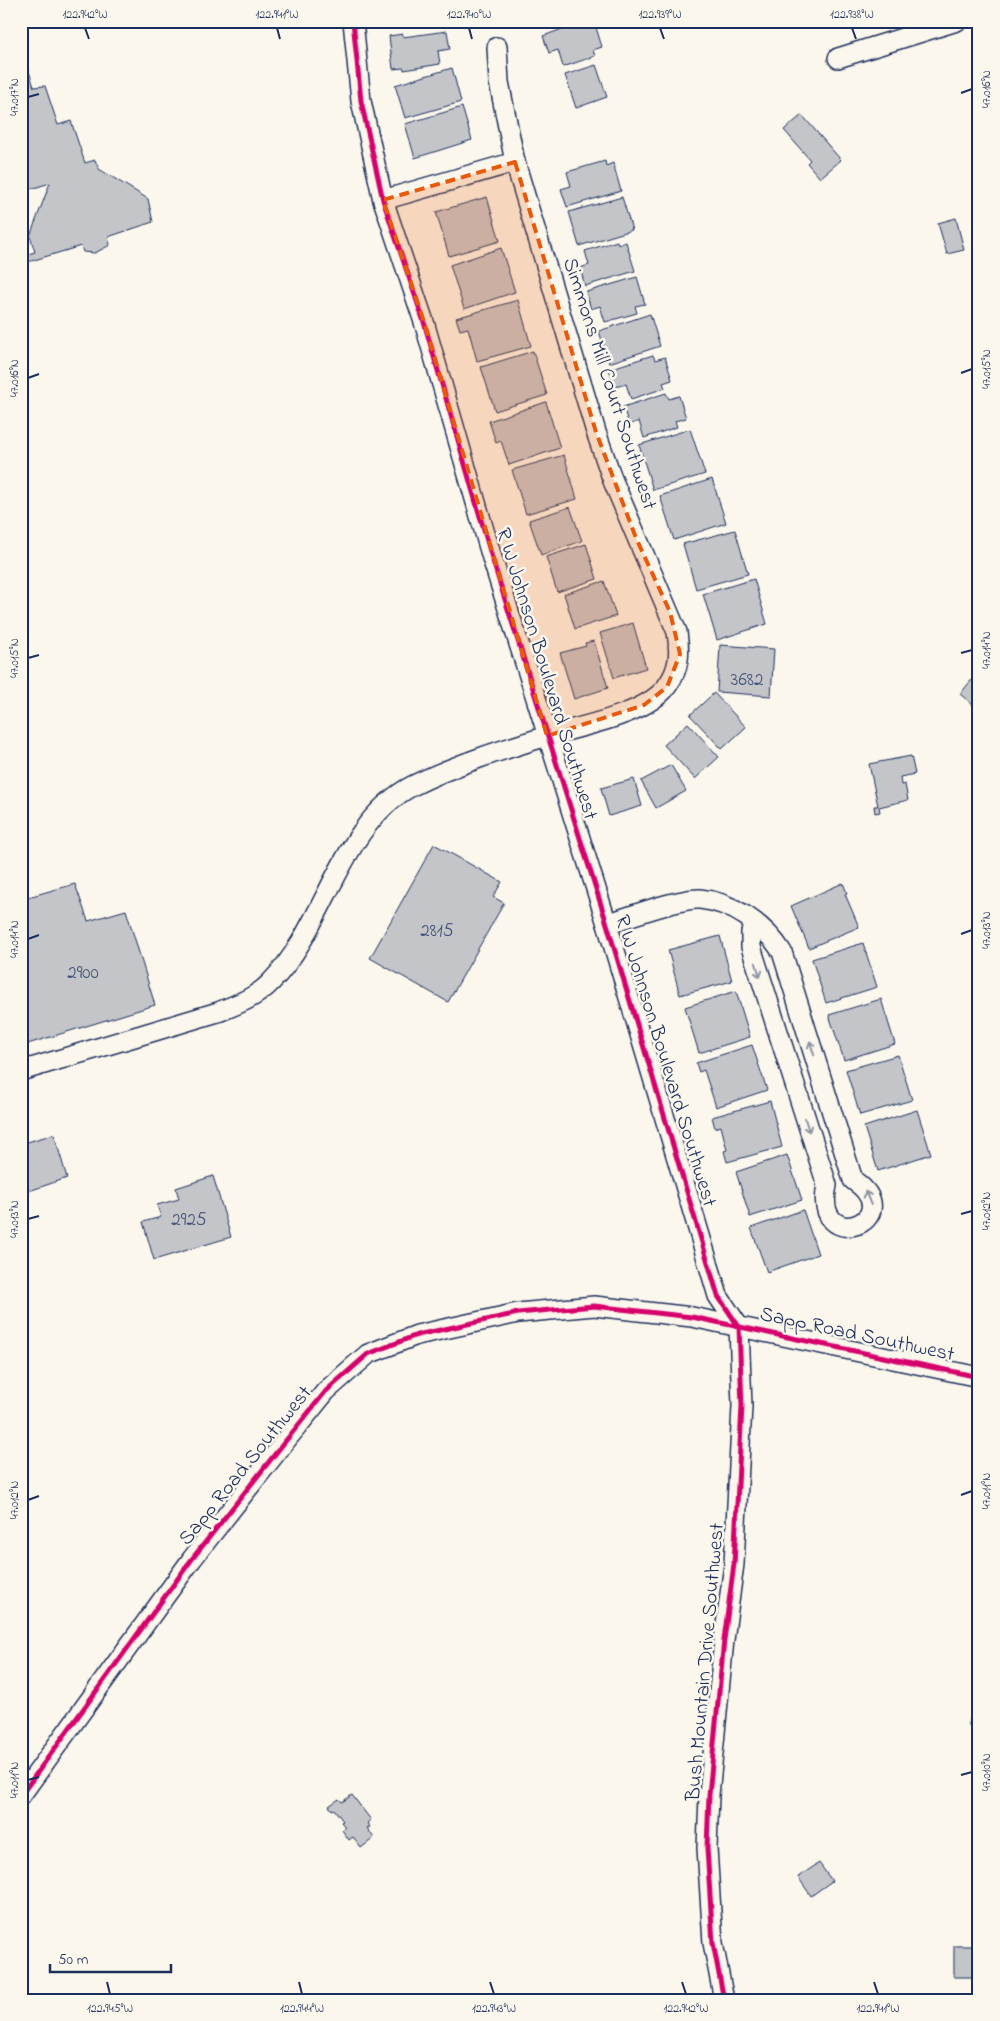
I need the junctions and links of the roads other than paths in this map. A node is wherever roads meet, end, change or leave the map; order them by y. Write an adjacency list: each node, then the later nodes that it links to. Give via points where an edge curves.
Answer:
1 (353, 21): 6 (street, R W Johnson Boulevard Southwest, via 361,101)
2 (957, 21): 4 (street)
3 (497, 47): 5 (street, Simmons Mill Court Southwest, via 499,82)
4 (838, 58)
5 (515, 162): 6 (street); 7 (street, Simmons Mill Court Southwest, via 599,440 636,538 670,612 680,654 667,687 644,705 618,716)
6 (382, 200): 7 (street, R W Johnson Boulevard Southwest, via 424,322)
7 (547, 736): 9 (street, R W Johnson Boulevard Southwest); 10 (street, Simmons Mill Court Southwest, via 426,779 390,800 352,848 290,961 256,994 218,1012)
8 (754, 922): 8 (street, one-way to 8, via 751,947 827,1185 827,1214 835,1222 851,1228 870,1216 870,1199 863,1187 853,1180 782,952 773,938); 9 (street, via 726,907 698,899)
9 (607, 924): 11 (street, R W Johnson Boulevard Southwest, via 718,1296)
10 (21, 1072)
11 (739, 1327): 12 (street, Sapp Road Southwest); 13 (street, Sapp Road Southwest, via 692,1317 594,1306 518,1314 417,1336 368,1354 326,1392 192,1559); 14 (street, Bush Mountain Drive Southwest, via 742,1406 734,1554 710,1785 707,1848 713,1943)
12 (979, 1377)
13 (21, 1795)
14 (724, 2000)

